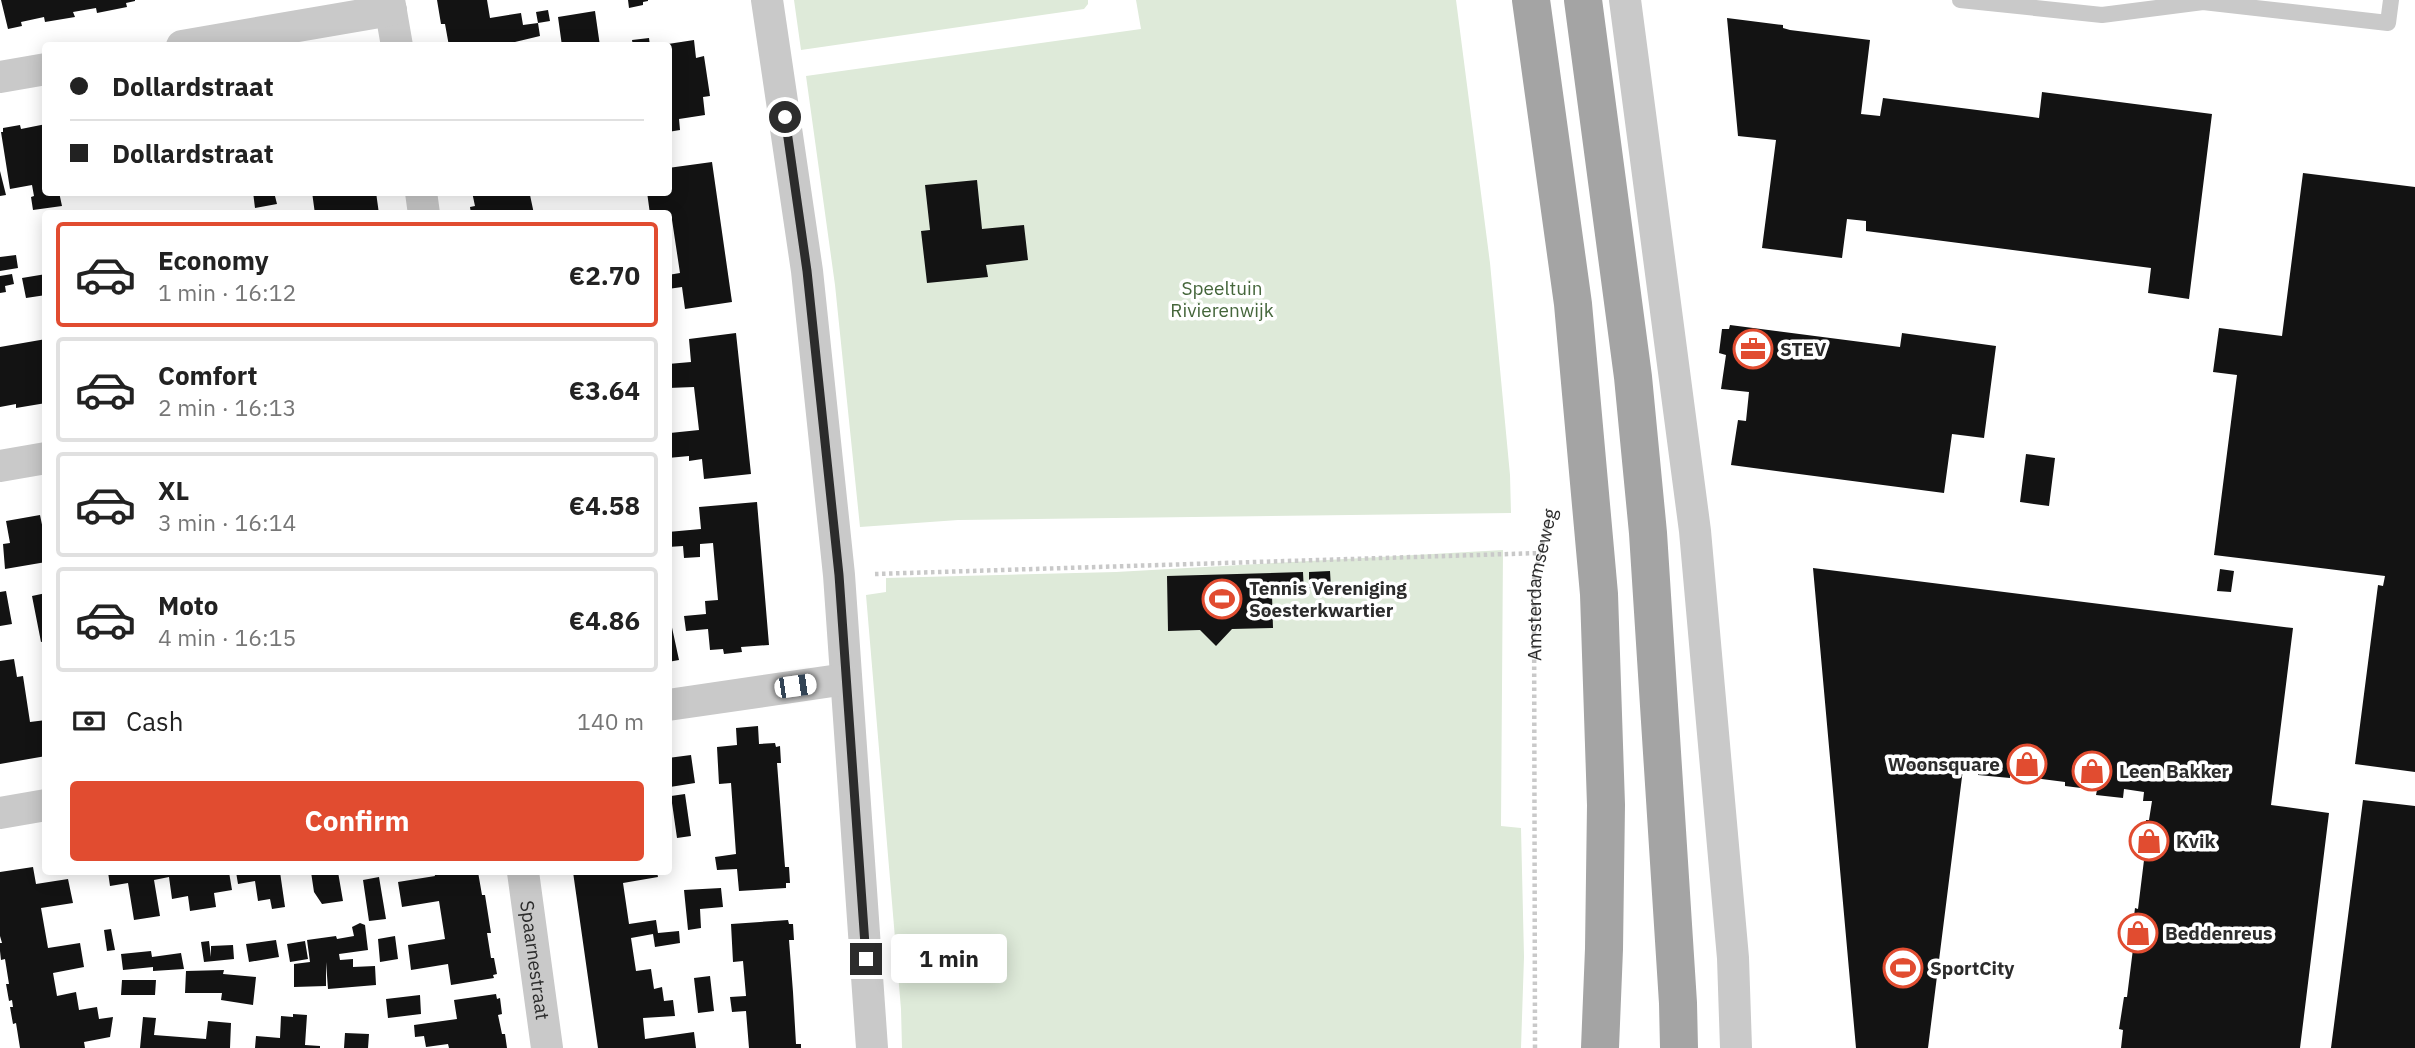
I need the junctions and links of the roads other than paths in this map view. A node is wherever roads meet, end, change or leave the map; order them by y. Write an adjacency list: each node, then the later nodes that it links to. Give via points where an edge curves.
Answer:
1 (766, 0): 16 (street, via 807,271)
2 (1531, 0): 23 (main road, via 1573,304 1599,594 1605,806)
3 (1583, 0): 24 (main road, via 1633,377 1648,533)
4 (1625, 0): 25 (street, via 1695,531 1733,958)
5 (1960, 0): 7 (lane, via 2102,15)
6 (2391, 0): 9 (lane, via 2388,23)
7 (2203, 1): 9 (lane)
8 (390, 5): 10 (street); 11 (street)
9 (2292, 6)
10 (202, 42)
11 (396, 42)
12 (42, 70): 13 (street)
13 (0, 77)
14 (42, 459): 15 (street)
15 (0, 466)
16 (846, 679): 17 (street); 22 (street)
17 (672, 704)
18 (42, 806): 19 (street)
19 (0, 813)
20 (523, 875): 21 (street, Spaarnestraat)
21 (547, 1048)
22 (872, 1048)
23 (1600, 1048)
24 (1679, 1048)
25 (1736, 1048)

